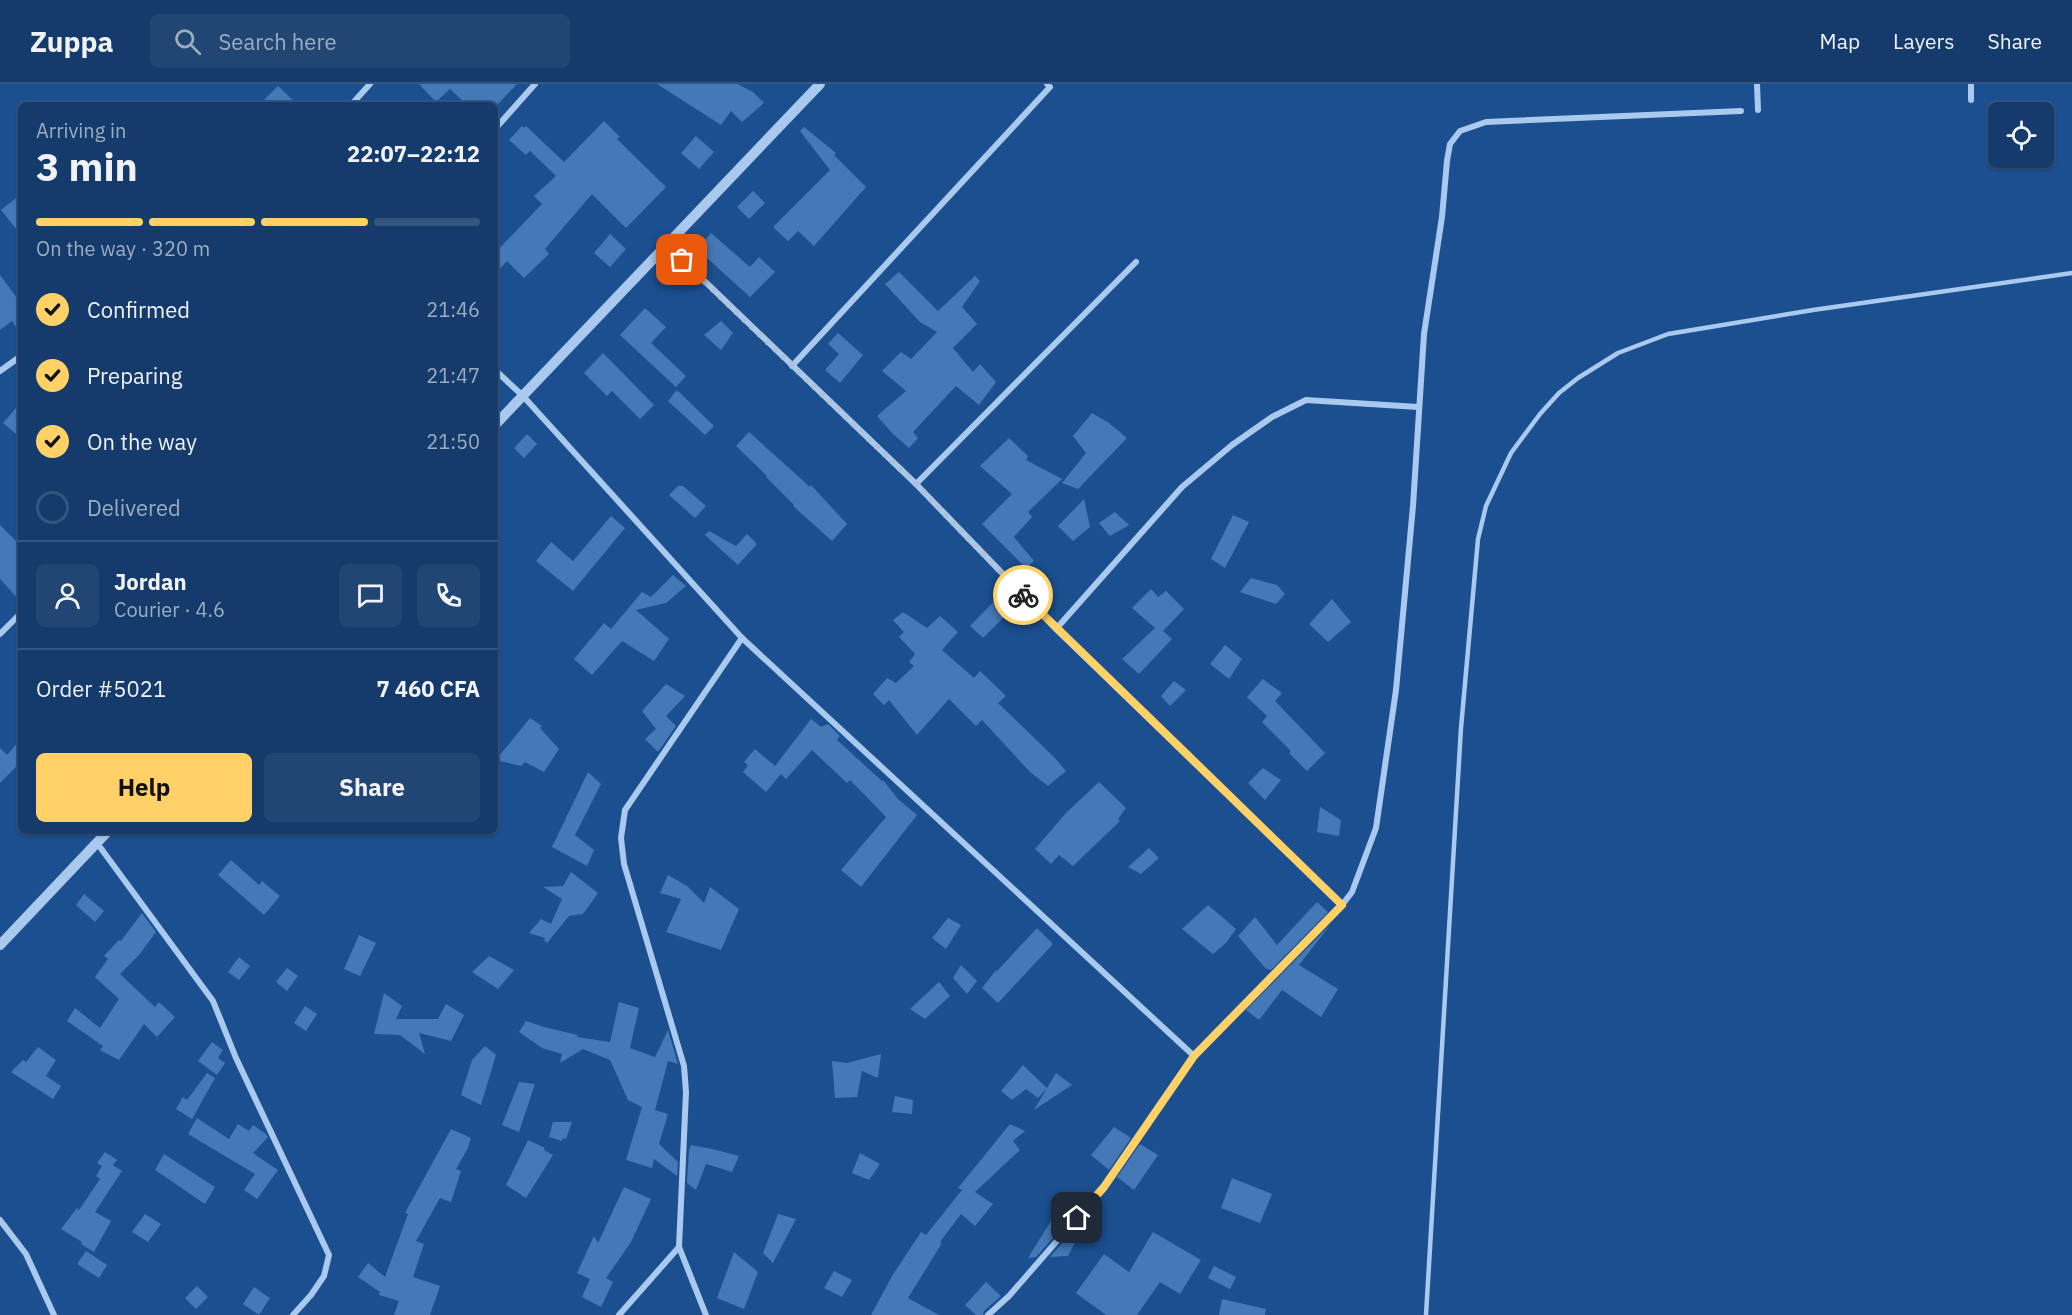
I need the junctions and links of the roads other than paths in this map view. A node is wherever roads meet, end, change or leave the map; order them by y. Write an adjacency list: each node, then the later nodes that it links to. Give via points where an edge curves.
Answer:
1 (370, 84): 8 (street)
2 (535, 84): 11 (street)
3 (820, 84): 12 (street)
4 (1047, 84): 16 (street, via 1050,87)
5 (1758, 84): 9 (street)
6 (1971, 84): 7 (street)
7 (1971, 100)
8 (354, 102)
9 (1758, 110)
10 (1741, 111): 20 (street, via 1486,122 1461,131 1450,144 1444,179)
11 (498, 126)
12 (667, 245): 16 (street); 19 (street)
13 (1136, 262): 22 (street)
14 (2072, 273): 39 (lane, via 1668,334 1618,353 1578,378 1540,414 1511,453 1492,490 1478,539 1461,728)
15 (18, 358): 17 (street)
16 (792, 366): 22 (street)
17 (0, 371)
18 (498, 373): 19 (street)
19 (523, 396): 21 (street); 26 (street)
20 (1418, 407): 24 (street, via 1306,400 1272,417 1182,487); 29 (street, via 1396,690 1376,828 1352,892)
21 (498, 422)
22 (916, 484): 24 (street)
23 (18, 616): 25 (street)
24 (1056, 629): 29 (street)
25 (0, 634)
26 (742, 638): 31 (street); 33 (street, via 625,810 621,838 624,864 684,1066)
27 (105, 834): 28 (street)
28 (97, 843): 30 (street); 35 (street, via 213,1001 329,1255 324,1276)
29 (1342, 905): 31 (street)
30 (0, 945)
31 (1194, 1056): 38 (street, via 1104,1187)
32 (0, 1220): 34 (street, via 27,1254)
33 (680, 1247): 36 (street); 37 (street)
34 (54, 1315)
35 (293, 1315)
36 (618, 1315)
37 (706, 1315)
38 (988, 1315)
39 (1425, 1315)

